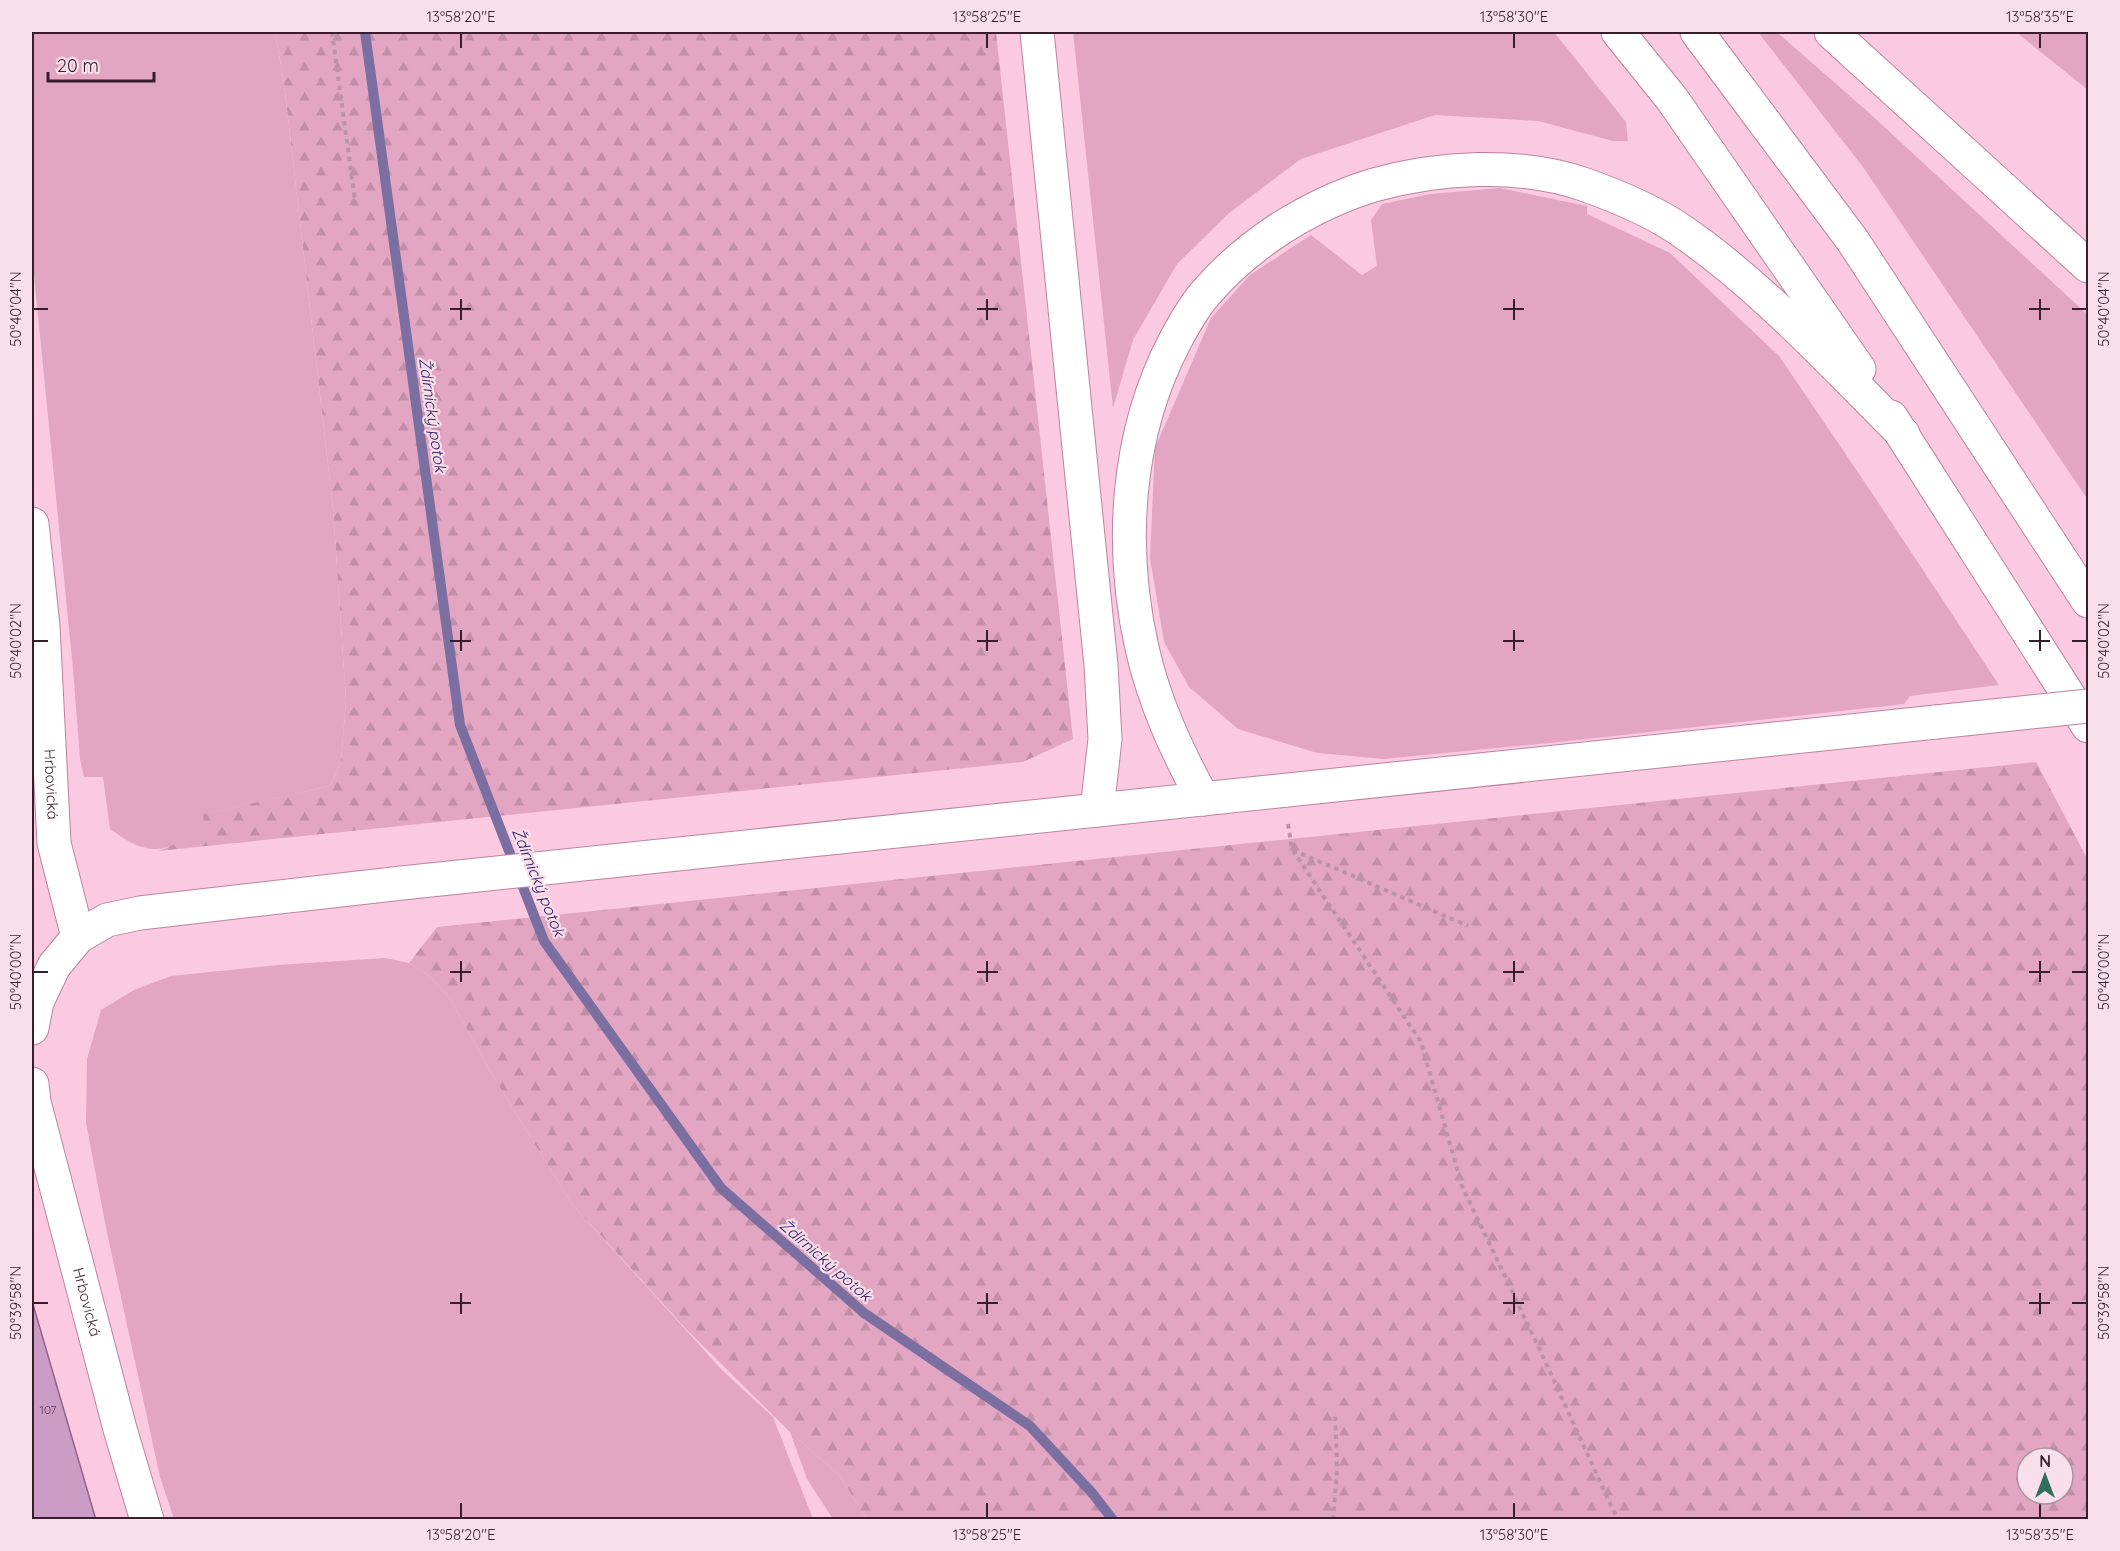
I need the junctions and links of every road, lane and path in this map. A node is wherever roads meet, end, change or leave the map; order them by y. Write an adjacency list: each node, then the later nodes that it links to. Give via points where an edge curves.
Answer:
1 (332, 32): 6 (path)
2 (1037, 32): 14 (main road, via 1101,665 1105,739)
3 (1618, 32): 8 (main road, via 1672,99)
4 (1697, 32): 10 (main road, via 1853,241)
5 (1831, 32): 7 (main road)
6 (356, 208)
7 (2088, 266)
8 (1903, 434): 12 (main road); 13 (main road, via 1723,261 1673,225 1580,183 1530,173 1440,172 1346,193 1302,215 1232,265 1202,297 1162,366 1136,455 1129,531 1143,650 1176,749)
9 (32, 524): 15 (main road, Hrbovická, via 43,626)
10 (2088, 602)
11 (2088, 706): 13 (main road, bridge)
12 (2088, 726)
13 (1203, 799): 14 (main road)
14 (1097, 810): 17 (main road, via 140,913 107,920)
15 (43, 845): 17 (main road, Hrbovická)
16 (1468, 926): 23 (path, via 1292,849 1421,1042 1462,1186)
17 (78, 937): 18 (main road, via 54,966 37,1002)
18 (32, 1028)
19 (32, 1084): 21 (main road, Hrbovická)
20 (1335, 1412): 22 (path)
21 (147, 1520)
22 (1334, 1520)
23 (1619, 1520)

